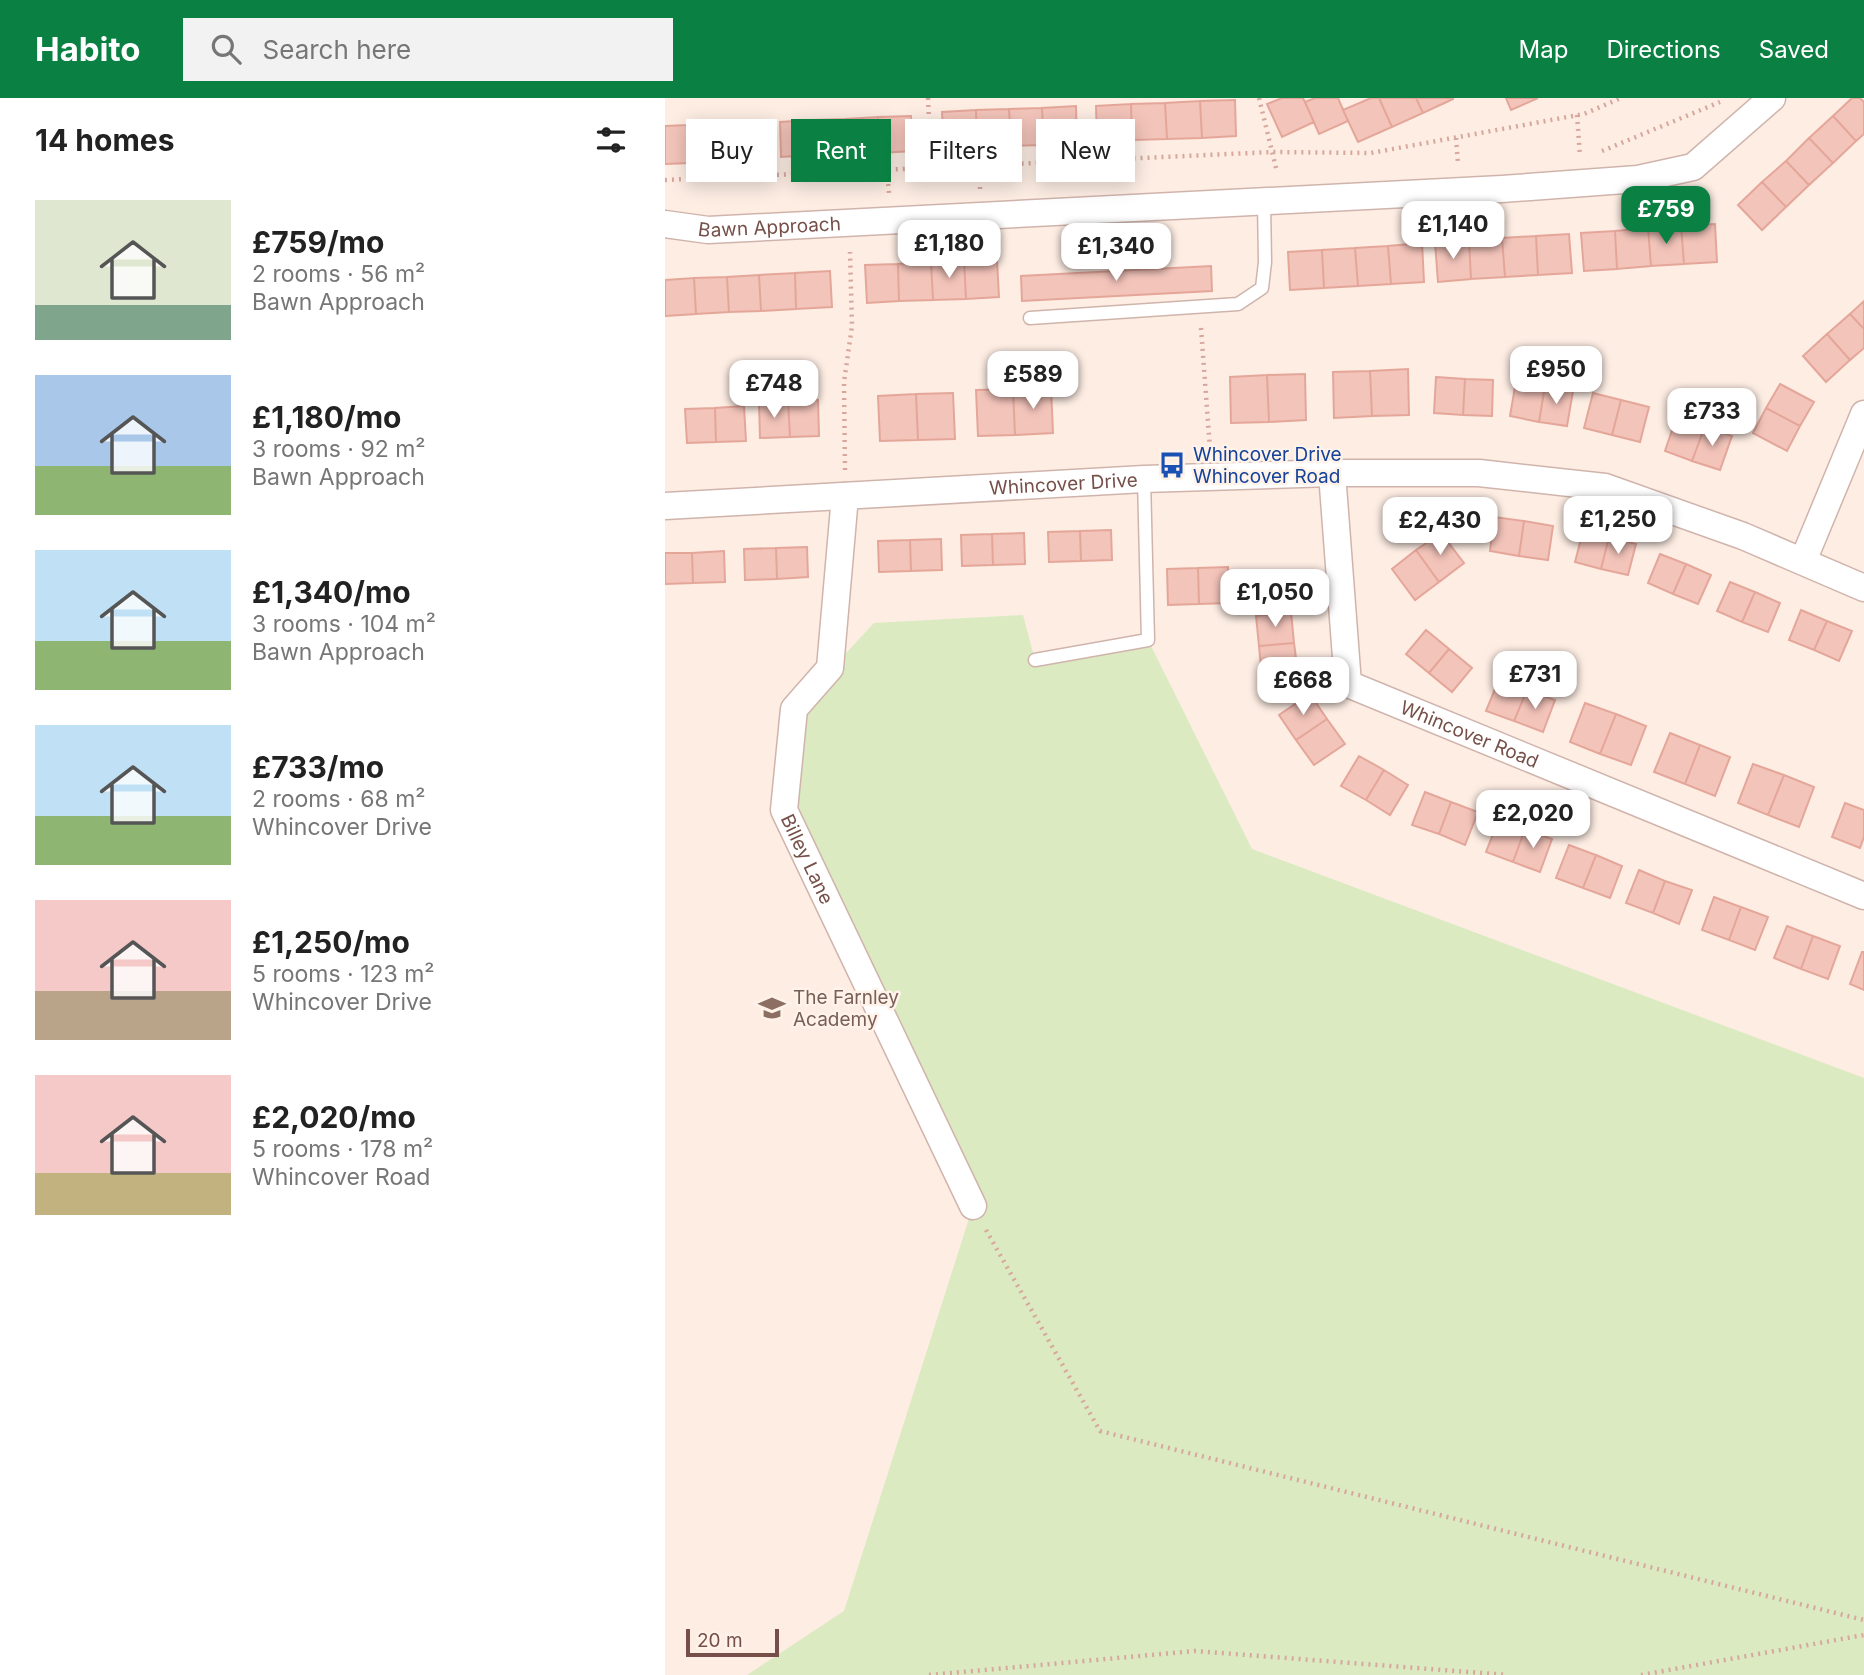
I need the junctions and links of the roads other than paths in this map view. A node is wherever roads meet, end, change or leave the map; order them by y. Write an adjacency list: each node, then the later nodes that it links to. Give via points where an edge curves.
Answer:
1 (1772, 98): 2 (street, Bawn Approach, via 1693,167 1638,179)
2 (1274, 201): 3 (street, Bawn Approach, via 708,230); 4 (lane, via 1262,288 1238,304)
3 (665, 224)
4 (1030, 318)
5 (1864, 414): 10 (street)
6 (1332, 472): 7 (street, Whincover Drive); 10 (street, Whincover Drive, via 1479,472 1605,487); 13 (street, Whincover Road, via 1348,684)
7 (1143, 479): 8 (street, Whincover Drive); 12 (lane, via 1148,640)
8 (845, 496): 9 (street, Whincover Drive); 14 (street, Billey Lane, via 830,668 794,709 783,810)
9 (665, 506)
10 (1803, 561): 11 (street, Whincover Drive)
11 (1864, 588)
12 (1035, 660)
13 (1864, 896)
14 (973, 1206)

